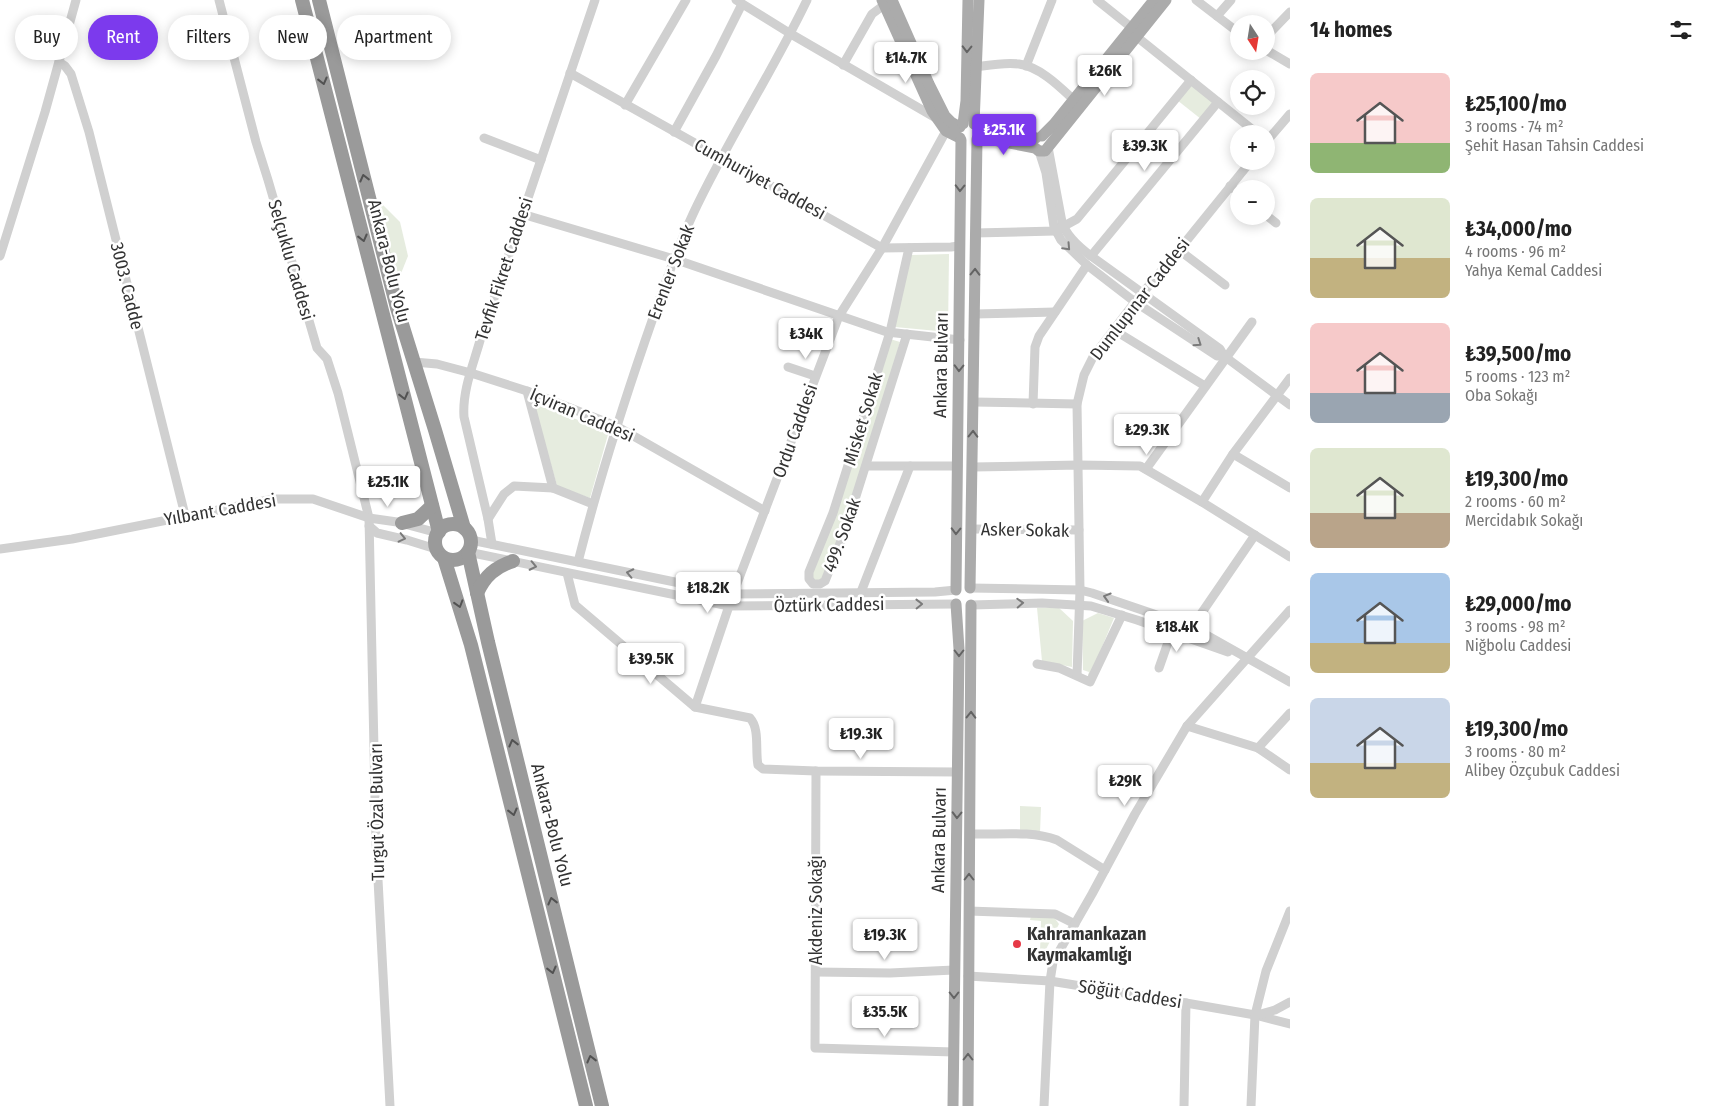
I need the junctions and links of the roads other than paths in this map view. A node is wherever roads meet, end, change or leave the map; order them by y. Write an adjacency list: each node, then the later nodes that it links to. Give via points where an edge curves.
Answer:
1 (76, 0): 25 (street)
2 (219, 0): 100 (street, Selçuklu Caddesi, via 256,142 317,348 327,359 338,393)
3 (302, 0): 96 (highway, Ankara-Bolu Yolu, one-way to 96)
4 (319, 0): 72 (highway, Ankara-Bolu Yolu, one-way to 4, via 397,308)
5 (595, 0): 30 (street, Tevfik Fikret Caddesi)
6 (686, 0): 34 (street)
7 (807, 0): 23 (street, Erenler Sokak)
8 (968, 0): 40 (main road, Ankara Bulvarı, one-way to 40, via 966,101)
9 (979, 0): 29 (main road, Ankara Bulvarı)
10 (1052, 0): 28 (street)
11 (1097, 0): 22 (street)
12 (1154, 0): 22 (main road)
13 (1166, 0): 22 (main road)
14 (1196, 0): 19 (street)
15 (1231, 0): 19 (street)
16 (889, 1): 27 (street, via 872,14); 36 (main road); 40 (main road, via 945,116)
17 (739, 2): 23 (street); 39 (street, via 716,56)
18 (1290, 12): 21 (street)
19 (1217, 16): 20 (street)
20 (1230, 26)
21 (1275, 28)
22 (1135, 32): 31 (street); 32 (main road); 44 (main road)
23 (790, 34): 27 (street); 45 (street, Erenler Sokak)
24 (1275, 55): 26 (street)
25 (58, 62): 57 (street); 98 (street, 3003. Cadde, via 71,74 89,132)
26 (1290, 64)
27 (844, 65): 36 (street)
28 (1026, 66): 29 (street); 32 (street, via 1054,82)
29 (976, 67): 41 (main road, Ankara Bulvarı)
30 (570, 73): 34 (street, Cumhuriyet Caddesi); 46 (street, Tevfik Fikret Caddesi)
31 (1191, 80): 33 (street); 51 (street, via 1077,219)
32 (1074, 100): 44 (main road)
33 (1218, 102): 37 (street); 59 (street)
34 (625, 105): 39 (street, Cumhuriyet Caddesi)
35 (1290, 114): 42 (street)
36 (937, 119): 38 (main road)
37 (1247, 125)
38 (946, 131): 40 (main road); 54 (street, Ordu Caddesi)
39 (674, 132): 45 (street, Cumhuriyet Caddesi)
40 (961, 132): 41 (main road, via 968,122); 41 (main road, via 968,143 973,142); 53 (main road, Ankara Bulvarı, one-way to 53)
41 (976, 132): 44 (main road); 52 (main road, Ankara Bulvarı)
42 (1275, 132)
43 (484, 138): 46 (street)
44 (1042, 144): 51 (street)
45 (722, 157): 54 (street, Cumhuriyet Caddesi); 58 (street, Erenler Sokak)
46 (541, 160): 50 (street, Tevfik Fikret Caddesi)
47 (1243, 170): 48 (street, Dumlupınar Caddesi)
48 (1235, 180)
49 (1230, 186): 56 (street, Dumlupınar Caddesi)
50 (522, 214): 58 (street); 74 (street, Tevfik Fikret Caddesi)
51 (1059, 229): 52 (street); 59 (street)
52 (975, 233): 64 (main road, Ankara Bulvarı, one-way to 52)
53 (959, 246): 55 (street, Cumhuriyet Caddesi); 70 (main road, Ankara Bulvarı)
54 (882, 248): 55 (street, Cumhuriyet Caddesi); 65 (street, Ordu Caddesi)
55 (908, 248): 68 (street, Misket Sokak)
56 (1179, 250): 60 (street); 61 (street, Dumlupınar Caddesi)
57 (0, 256)
58 (674, 259): 65 (street); 84 (street, Erenler Sokak)
59 (1089, 260): 61 (street); 62 (street); 63 (street)
60 (1225, 285)
61 (1142, 294): 62 (street, Dumlupınar Caddesi); 71 (street, via 1220,349)
62 (1135, 302): 67 (street, Dumlupınar Caddesi); 71 (street, one-way to 71, via 1217,356)
63 (1055, 312): 64 (street); 81 (street, via 1035,347)
64 (974, 314): 80 (main road, Ankara Bulvarı)
65 (839, 316): 68 (street); 75 (street, Ordu Caddesi)
66 (1252, 322): 71 (street)
67 (1114, 330): 77 (street); 82 (street, Dumlupınar Caddesi, via 1092,356)
68 (890, 332): 69 (street); 114 (street, Misket Sokak, via 836,504 809,572 809,579)
69 (907, 334): 70 (street); 87 (street, 499. Sokak)
70 (960, 340): 89 (main road, Ankara Bulvarı, one-way to 89)
71 (1224, 357): 77 (street); 79 (street)
72 (414, 362): 74 (street, İçviran Caddesi, via 438,364); 106 (highway, Ankara-Bolu Yolu)
73 (788, 367): 75 (street)
74 (471, 373): 78 (street, İçviran Caddesi); 99 (street, Tevfik Fikret Caddesi, via 465,392 464,417)
75 (815, 376): 97 (street, Ordu Caddesi)
76 (1290, 378): 79 (street)
77 (1205, 386): 91 (street)
78 (527, 391): 84 (street, İçviran Caddesi); 92 (street)
79 (1277, 396): 83 (street); 85 (street)
80 (974, 402): 81 (street); 90 (main road, Ankara Bulvarı, one-way to 80)
81 (1033, 404): 82 (street)
82 (1077, 404): 86 (street, Dumlupınar Caddesi)
83 (1290, 405)
84 (616, 426): 95 (street, Erenler Sokak); 97 (street, İçviran Caddesi)
85 (1233, 454): 93 (street); 94 (street)
86 (1079, 465): 90 (street); 91 (street); 103 (street, Dumlupınar Caddesi)
87 (866, 466): 88 (street); 114 (street, 499. Sokak, via 829,573 824,582)
88 (910, 466): 89 (street); 118 (street)
89 (958, 466): 116 (main road, Ankara Bulvarı, one-way to 116)
90 (973, 467): 102 (main road, Ankara Bulvarı)
91 (1146, 469): 94 (street)
92 (552, 488): 95 (street); 99 (street, via 514,486 504,494)
93 (1290, 488)
94 (1202, 502): 105 (street)
95 (592, 504): 112 (street, Erenler Sokak)
96 (432, 506): 101 (highway, via 418,519); 104 (highway, Ankara-Bolu Yolu)
97 (765, 511): 120 (street, Ordu Caddesi)
98 (185, 516): 100 (street, Yılbant Caddesi, via 273,499 313,498); 108 (street, Yılbant Caddesi, via 72,539)
99 (488, 519): 107 (street, Tevfik Fikret Caddesi)
100 (369, 522): 101 (street, Yılbant Caddesi); 109 (street, Yılbant Caddesi, one-way to 109, via 377,533); 155 (street, Turgut Özal Bulvarı, via 376,842)
101 (402, 523): 104 (street, Yılbant Caddesi)
102 (972, 529): 103 (street, Asker Sokak); 115 (main road, Ankara Bulvarı)
103 (1079, 530): 117 (street, Dumlupınar Caddesi)
104 (438, 532): 106 (highway, via 450,525); 109 (highway, via 435,541)
105 (1256, 535): 110 (street); 127 (street)
106 (468, 543): 107 (street, Öztürk Caddesi); 109 (highway, via 457,560); 111 (street, Öztürk Caddesi); 119 (highway, Ankara-Bolu Yolu)
107 (492, 544): 112 (street, Öztürk Caddesi)
108 (0, 549)
109 (440, 553): 156 (highway, Ankara-Bolu Yolu, one-way to 156, via 471,645)
110 (1290, 557)
111 (513, 562): 113 (street, Öztürk Caddesi, one-way to 113); 119 (highway, via 490,572)
112 (578, 562): 120 (street, Öztürk Caddesi, one-way to 112)
113 (567, 573): 123 (street, Öztürk Caddesi); 134 (street, via 575,605)
114 (815, 584)
115 (970, 588): 116 (main road, via 964,586); 117 (street); 122 (main road, Ankara Bulvarı, via 975,597)
116 (956, 590): 118 (street, Öztürk Caddesi); 121 (main road, Ankara Bulvarı)
117 (1080, 590): 124 (street, Dumlupınar Caddesi); 127 (street, one-way to 117)
118 (861, 592): 120 (street, Öztürk Caddesi)
119 (477, 593): 157 (highway, Ankara-Bolu Yolu, one-way to 119)
120 (733, 594): 123 (street, Ordu Caddesi)
121 (956, 604): 122 (main road); 123 (street, Öztürk Caddesi, one-way to 121); 140 (main road, Ankara Bulvarı, one-way to 140, via 959,649)
122 (971, 605): 124 (street, one-way to 124, via 1042,603); 141 (main road, Ankara Bulvarı, one-way to 122)
123 (729, 606): 134 (street, Ordu Caddesi)
124 (1079, 606): 126 (street); 132 (street, Dumlupınar Caddesi)
125 (1290, 610): 129 (street)
126 (1122, 615): 128 (street); 132 (street, via 1090,682)
127 (1192, 627): 129 (street)
128 (1172, 631): 129 (street); 131 (street)
129 (1248, 658): 133 (street); 136 (street)
130 (1037, 664): 132 (street)
131 (1159, 668)
132 (1077, 675)
133 (1290, 682)
134 (695, 707): 139 (street, via 750,718 756,728 758,764 764,769)
135 (1290, 713): 137 (street)
136 (1187, 726): 137 (street); 142 (street)
137 (1258, 748): 138 (street)
138 (1290, 770)
139 (816, 771): 140 (street); 147 (street, Akdeniz Sokağı)
140 (957, 772): 146 (main road, Ankara Bulvarı, one-way to 146)
141 (970, 834): 142 (street, via 1048,837); 143 (main road, Ankara Bulvarı, one-way to 141)
142 (1105, 870): 145 (street)
143 (969, 911): 145 (street, via 1055,914); 148 (main road, Ankara Bulvarı)
144 (1290, 911): 152 (street, via 1266,971)
145 (1075, 924): 149 (street, via 1053,962)
146 (954, 970): 147 (street); 154 (main road, Ankara Bulvarı, one-way to 154)
147 (816, 972): 154 (street, Akdeniz Sokağı, via 815,1048)
148 (968, 976): 149 (street, Söğüt Caddesi); 159 (main road, Ankara Bulvarı, one-way to 148)
149 (1050, 981): 151 (street, Söğüt Caddesi); 160 (street)
150 (1290, 1002): 152 (street)
151 (1186, 1003): 152 (street, Söğüt Caddesi); 161 (street)
152 (1255, 1015): 153 (street, Söğüt Caddesi); 162 (street)
153 (1290, 1024)
154 (954, 1052): 158 (main road, Ankara Bulvarı)
155 (390, 1106)
156 (586, 1106)
157 (602, 1106)
158 (953, 1106)
159 (968, 1106)
160 (1044, 1106)
161 (1184, 1106)
162 (1251, 1106)

